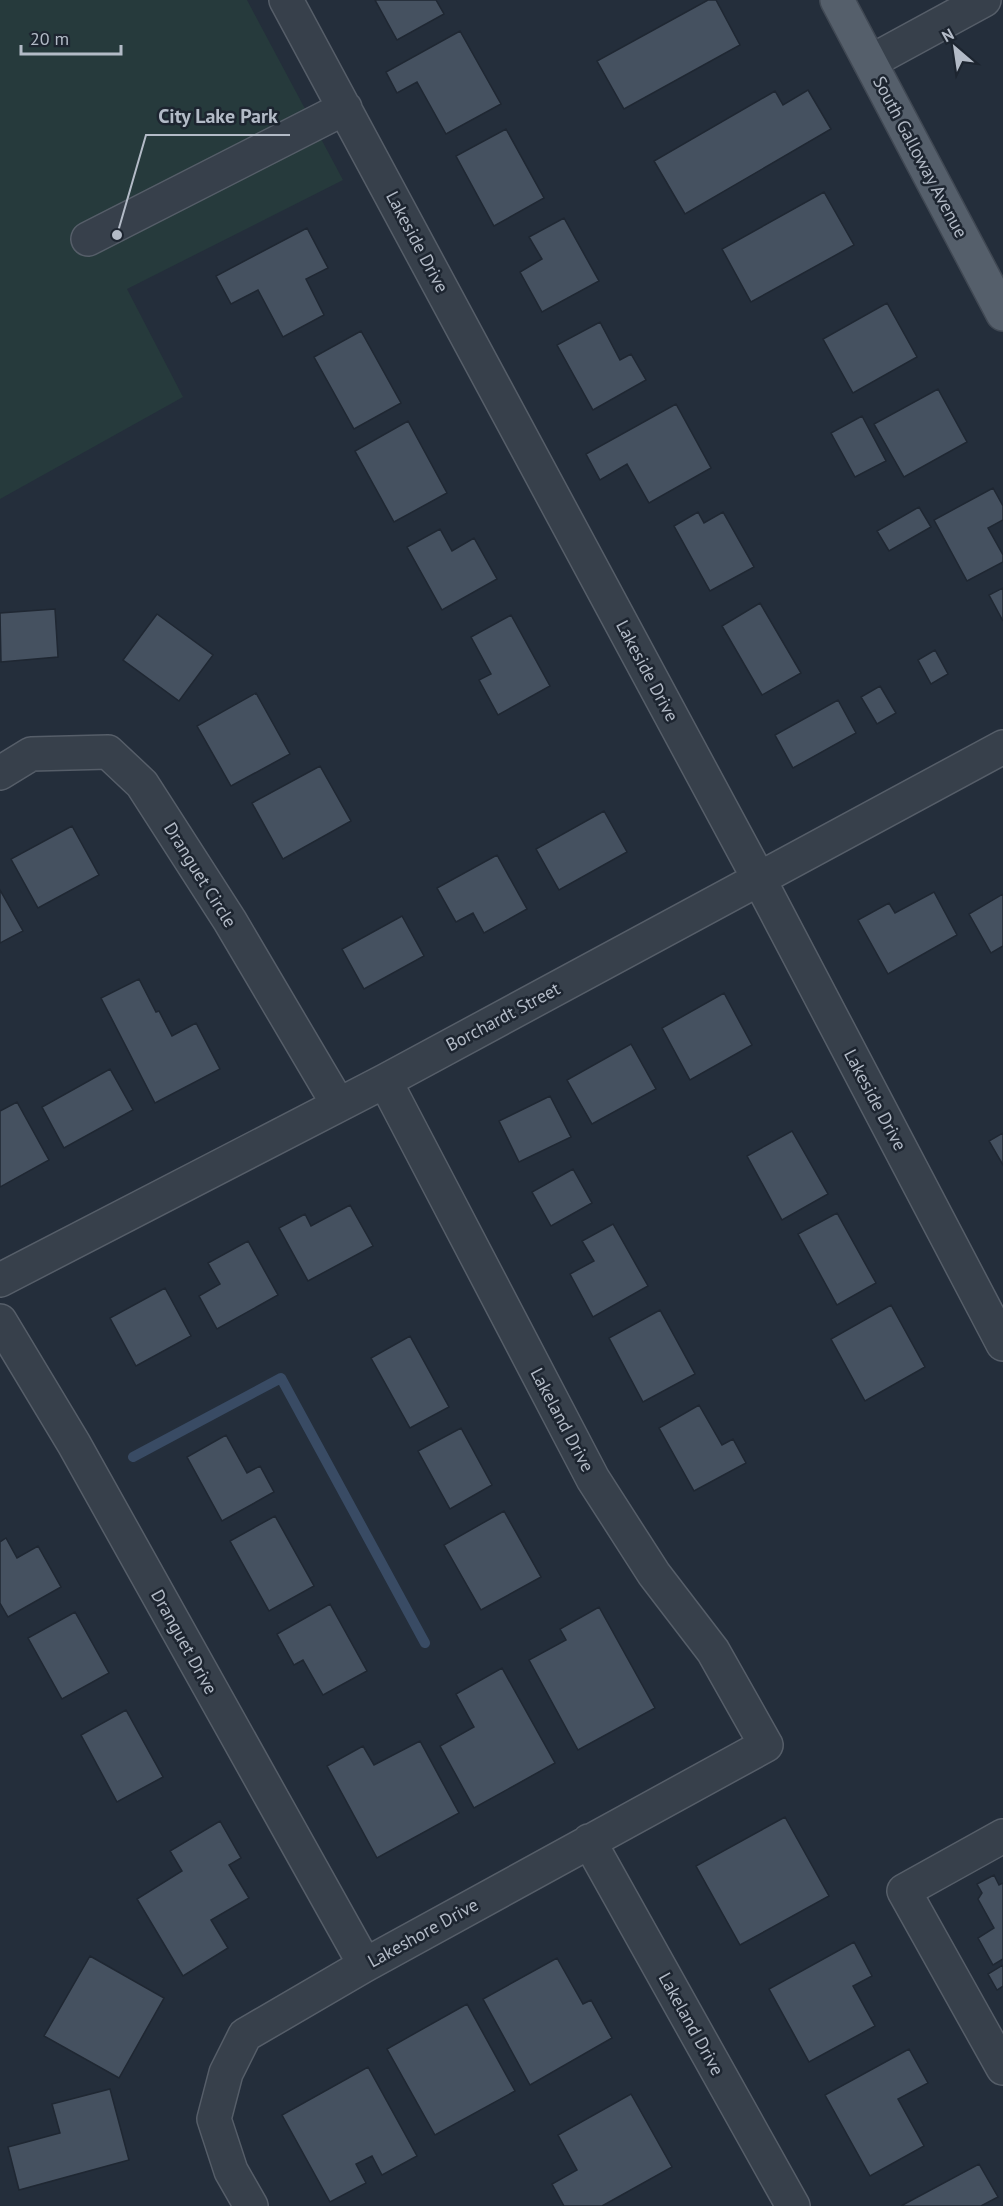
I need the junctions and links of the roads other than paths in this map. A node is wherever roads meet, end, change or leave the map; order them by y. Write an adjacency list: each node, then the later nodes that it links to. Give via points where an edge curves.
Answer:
1 (286, 0): 5 (street, Lakeside Drive)
2 (837, 0): 4 (main road, South Galloway Avenue)
3 (984, 0): 4 (street)
4 (870, 62): 7 (main road, South Galloway Avenue)
5 (345, 108): 6 (street); 10 (street, Lakeside Drive)
6 (88, 239)
7 (1003, 314)
8 (1003, 747): 10 (street, Borchardt Street)
9 (0, 773): 12 (street, Dranguet Circle, via 32,754 108,752 142,784 230,921)
10 (759, 879): 11 (street, Borchardt Street); 15 (street, Lakeside Drive)
11 (385, 1081): 12 (street, Borchardt Street); 16 (street, Lakeland Drive, via 593,1479 654,1574 713,1651)
12 (338, 1104): 13 (street, Borchardt Street)
13 (0, 1280)
14 (0, 1321): 19 (street, Dranguet Drive, via 80,1455)
15 (1003, 1344)
16 (766, 1745): 18 (street, Lakeshore Drive)
17 (1003, 1836): 20 (street, via 904,1891)
18 (589, 1841): 19 (street, Lakeshore Drive); 22 (street, Lakeland Drive)
19 (365, 1965): 21 (street, Lakeshore Drive, via 245,2035 226,2073 214,2119 231,2171)
20 (1003, 2068)
21 (251, 2206)
22 (793, 2206)

